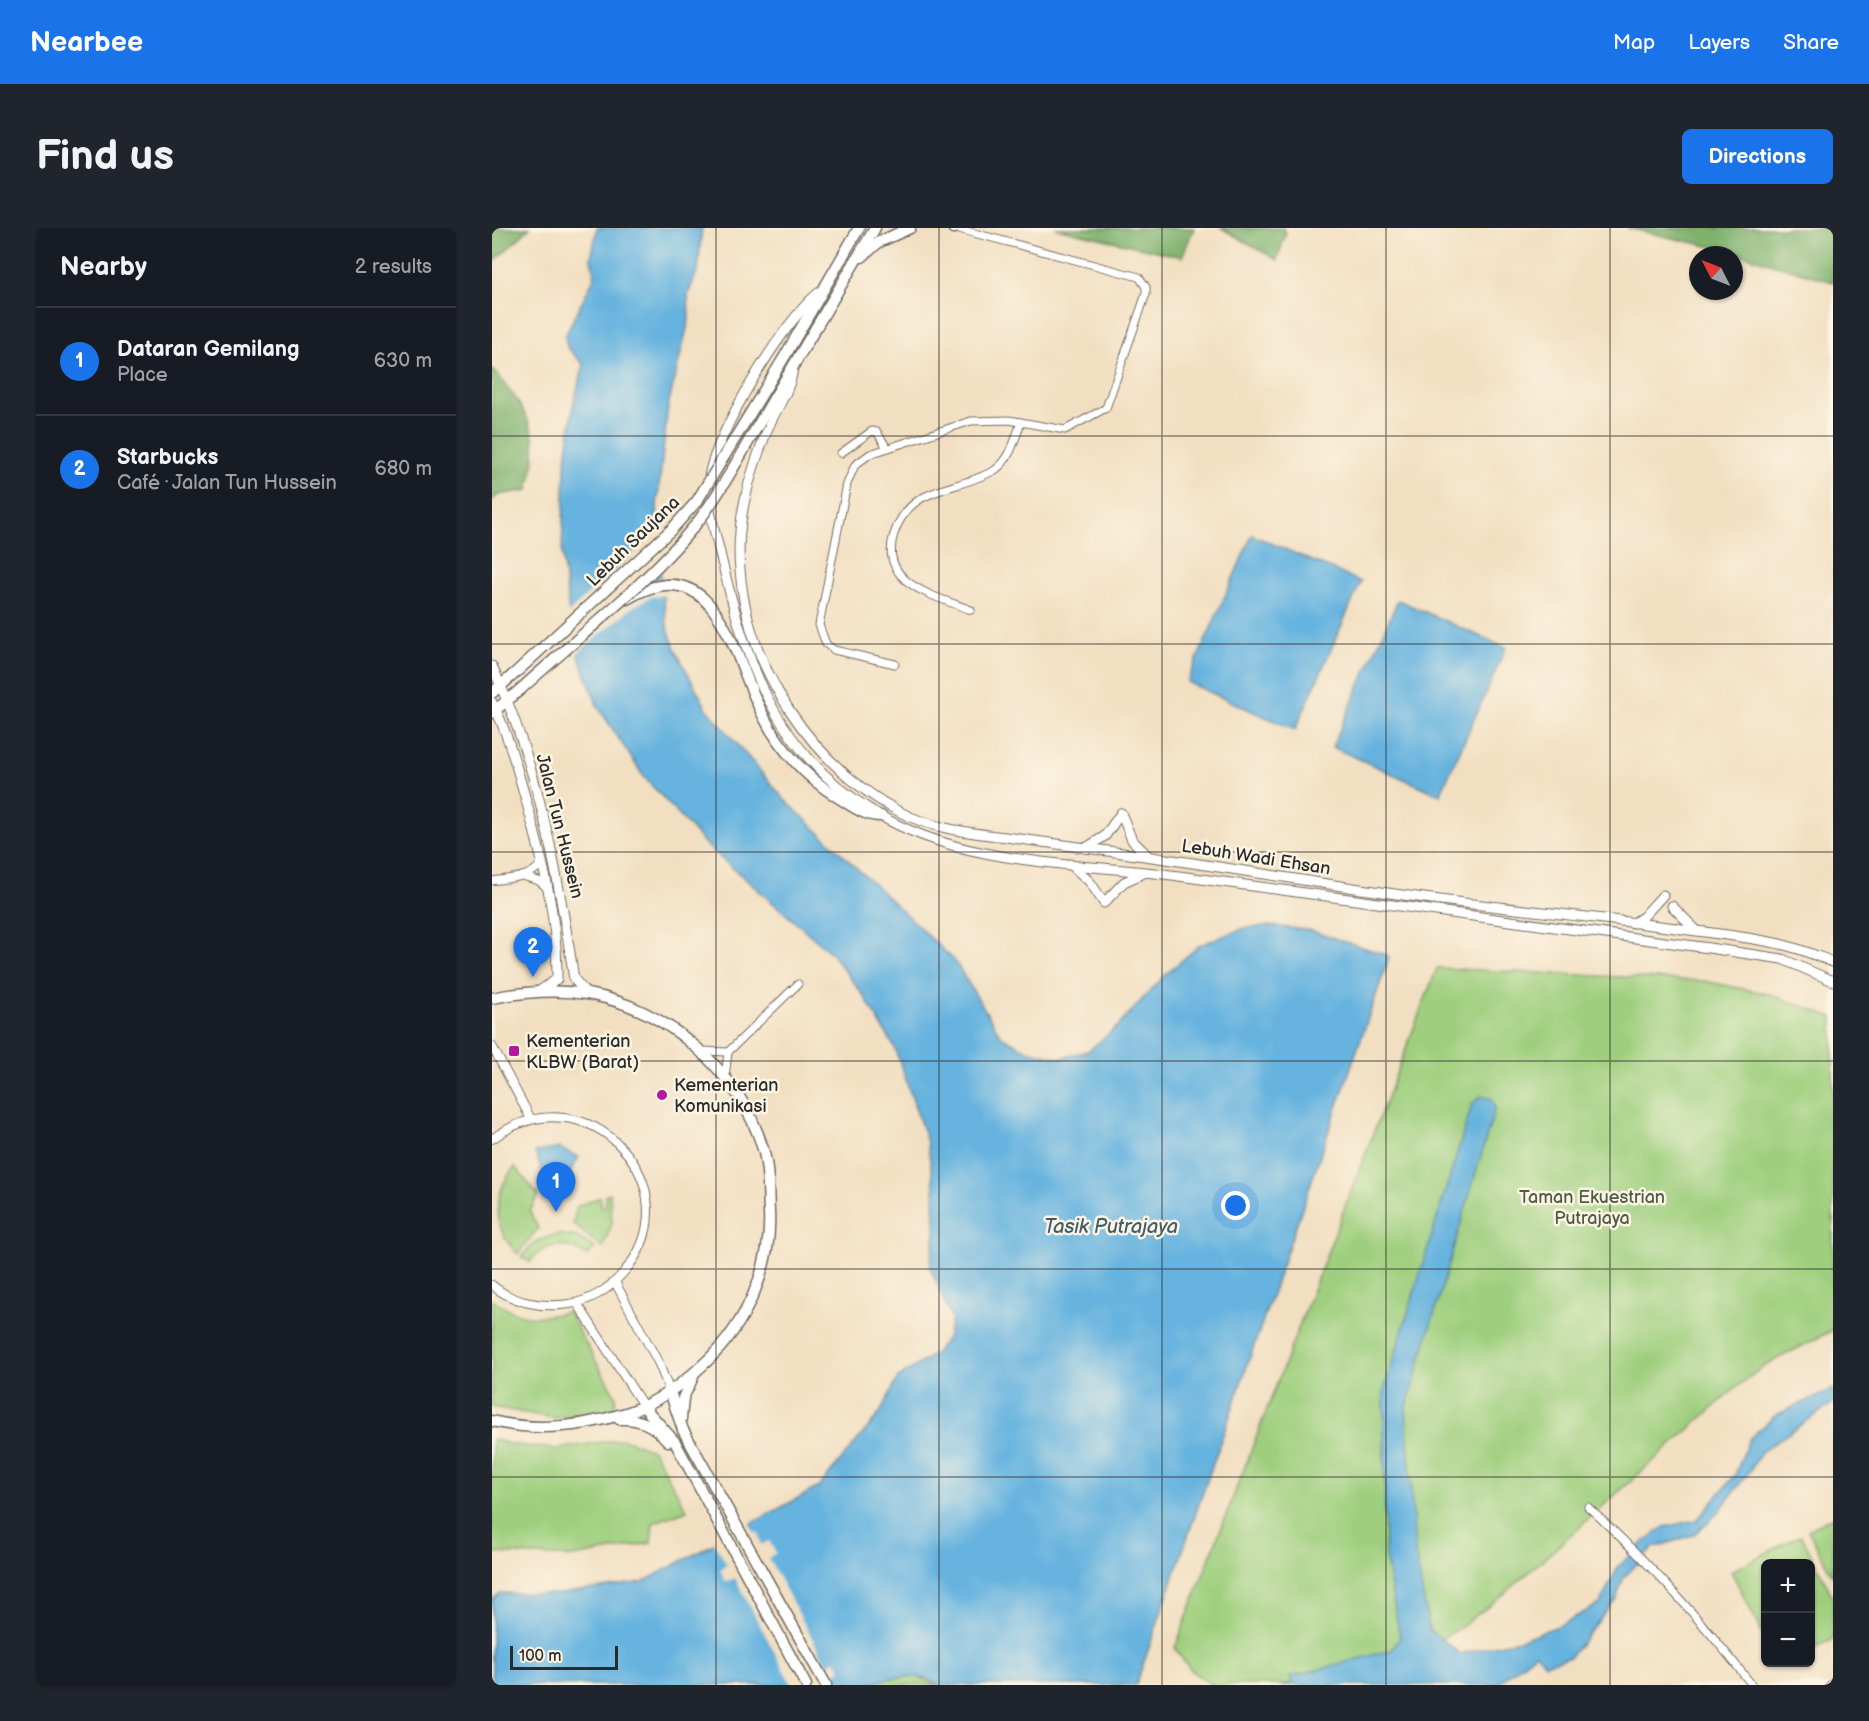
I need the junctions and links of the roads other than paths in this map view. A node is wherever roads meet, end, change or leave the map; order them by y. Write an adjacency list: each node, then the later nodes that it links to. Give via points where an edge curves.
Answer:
1 (859, 228): 6 (main road, Lebuh Saujana)
2 (875, 228): 5 (main road, Lebuh Saujana)
3 (910, 228): 5 (main road, via 879,242)
4 (954, 228): 7 (street, via 1139,277 1146,287 1106,408 1065,430)
5 (852, 266): 8 (main road, Lebuh Saujana)
6 (823, 290): 15 (main road, Lebuh Saujana, bridge, via 696,501 672,529); 19 (main road, Lebuh Wadi Ehsan, via 793,318 722,435 712,460 708,497 745,650 765,697 801,749 849,794)
7 (1021, 422): 9 (street, via 990,418 970,421); 12 (street, via 1011,451 995,470 923,497 897,525 893,538 893,567 900,577 910,585)
8 (764, 424): 11 (main road, Lebuh Saujana, bridge, via 698,521); 20 (main road, Lebuh Wadi Ehsan, via 739,531 744,599 756,643 790,711 810,738 832,762 881,801 926,823)
9 (887, 448): 10 (street, via 877,432 872,431); 13 (street, via 862,459 850,474 819,625 826,644 834,650)
10 (841, 453)
11 (608, 610): 17 (main road, Lebuh Saujana, bridge); 19 (main road, bridge, via 644,590 667,584 703,598 718,612 765,721 796,762 837,797 871,816)
12 (971, 610)
13 (895, 664)
14 (492, 666): 15 (main road, Jalan Tun Hussein)
15 (501, 686): 16 (main road, Lebuh Saujana); 17 (main road, Jalan Tun Hussein)
16 (492, 693)
17 (508, 699): 18 (main road, Lebuh Saujana); 36 (main road, Jalan Tun Hussein, via 553,852 574,979)
18 (493, 708): 22 (main road, Jalan Tun Hussein, via 508,739)
19 (881, 816): 23 (main road, Lebuh Wadi Ehsan, via 929,840 967,850)
20 (1086, 848): 21 (main road, Lebuh Wadi Ehsan); 21 (main road, via 1105,836 1121,813 1132,840)
21 (1148, 857): 30 (main road, Lebuh Wadi Ehsan, via 1362,891)
22 (542, 860): 25 (street, via 537,870); 27 (main road, Jalan Tun Hussein)
23 (1070, 863): 24 (main road, Lebuh Wadi Ehsan); 24 (main road, via 1104,903 1124,882)
24 (1146, 872): 33 (main road, Lebuh Wadi Ehsan, via 1771,957)
25 (522, 876): 26 (street); 27 (street)
26 (492, 881)
27 (547, 888): 35 (main road, Jalan Tun Hussein, via 558,945 557,979)
28 (1663, 895): 30 (main road)
29 (1672, 906): 31 (main road)
30 (1633, 923): 31 (main road, Lebuh Wadi Ehsan)
31 (1698, 932): 32 (main road, Lebuh Wadi Ehsan, via 1785,945)
32 (1833, 962)
33 (1833, 981)
34 (798, 984): 40 (street)
35 (538, 992): 36 (main road); 37 (main road)
36 (587, 994): 39 (main road, via 652,1016)
37 (492, 998)
38 (492, 1046): 42 (street)
39 (700, 1051): 40 (street); 41 (main road)
40 (728, 1052): 41 (street)
41 (724, 1078): 47 (main road, via 746,1111 763,1148 770,1232 757,1286 738,1325)
42 (531, 1119): 43 (street); 44 (street, via 570,1118 588,1123 612,1138 632,1159 645,1195 644,1233 638,1251)
43 (492, 1139)
44 (615, 1282): 46 (street); 48 (street)
45 (492, 1285): 46 (street, via 536,1305)
46 (577, 1303): 49 (street)
47 (694, 1374): 48 (main road); 52 (main road, via 683,1398)
48 (670, 1392): 49 (main road); 52 (main road)
49 (644, 1407): 50 (main road); 53 (main road, via 664,1427)
50 (604, 1420): 51 (main road, via 552,1428); 53 (main road, via 634,1419 650,1424)
51 (492, 1421)
52 (683, 1430): 56 (main road)
53 (682, 1457): 55 (main road)
54 (1588, 1507): 57 (street, via 1665,1582)
55 (806, 1685)
56 (826, 1685)
57 (1752, 1685)

